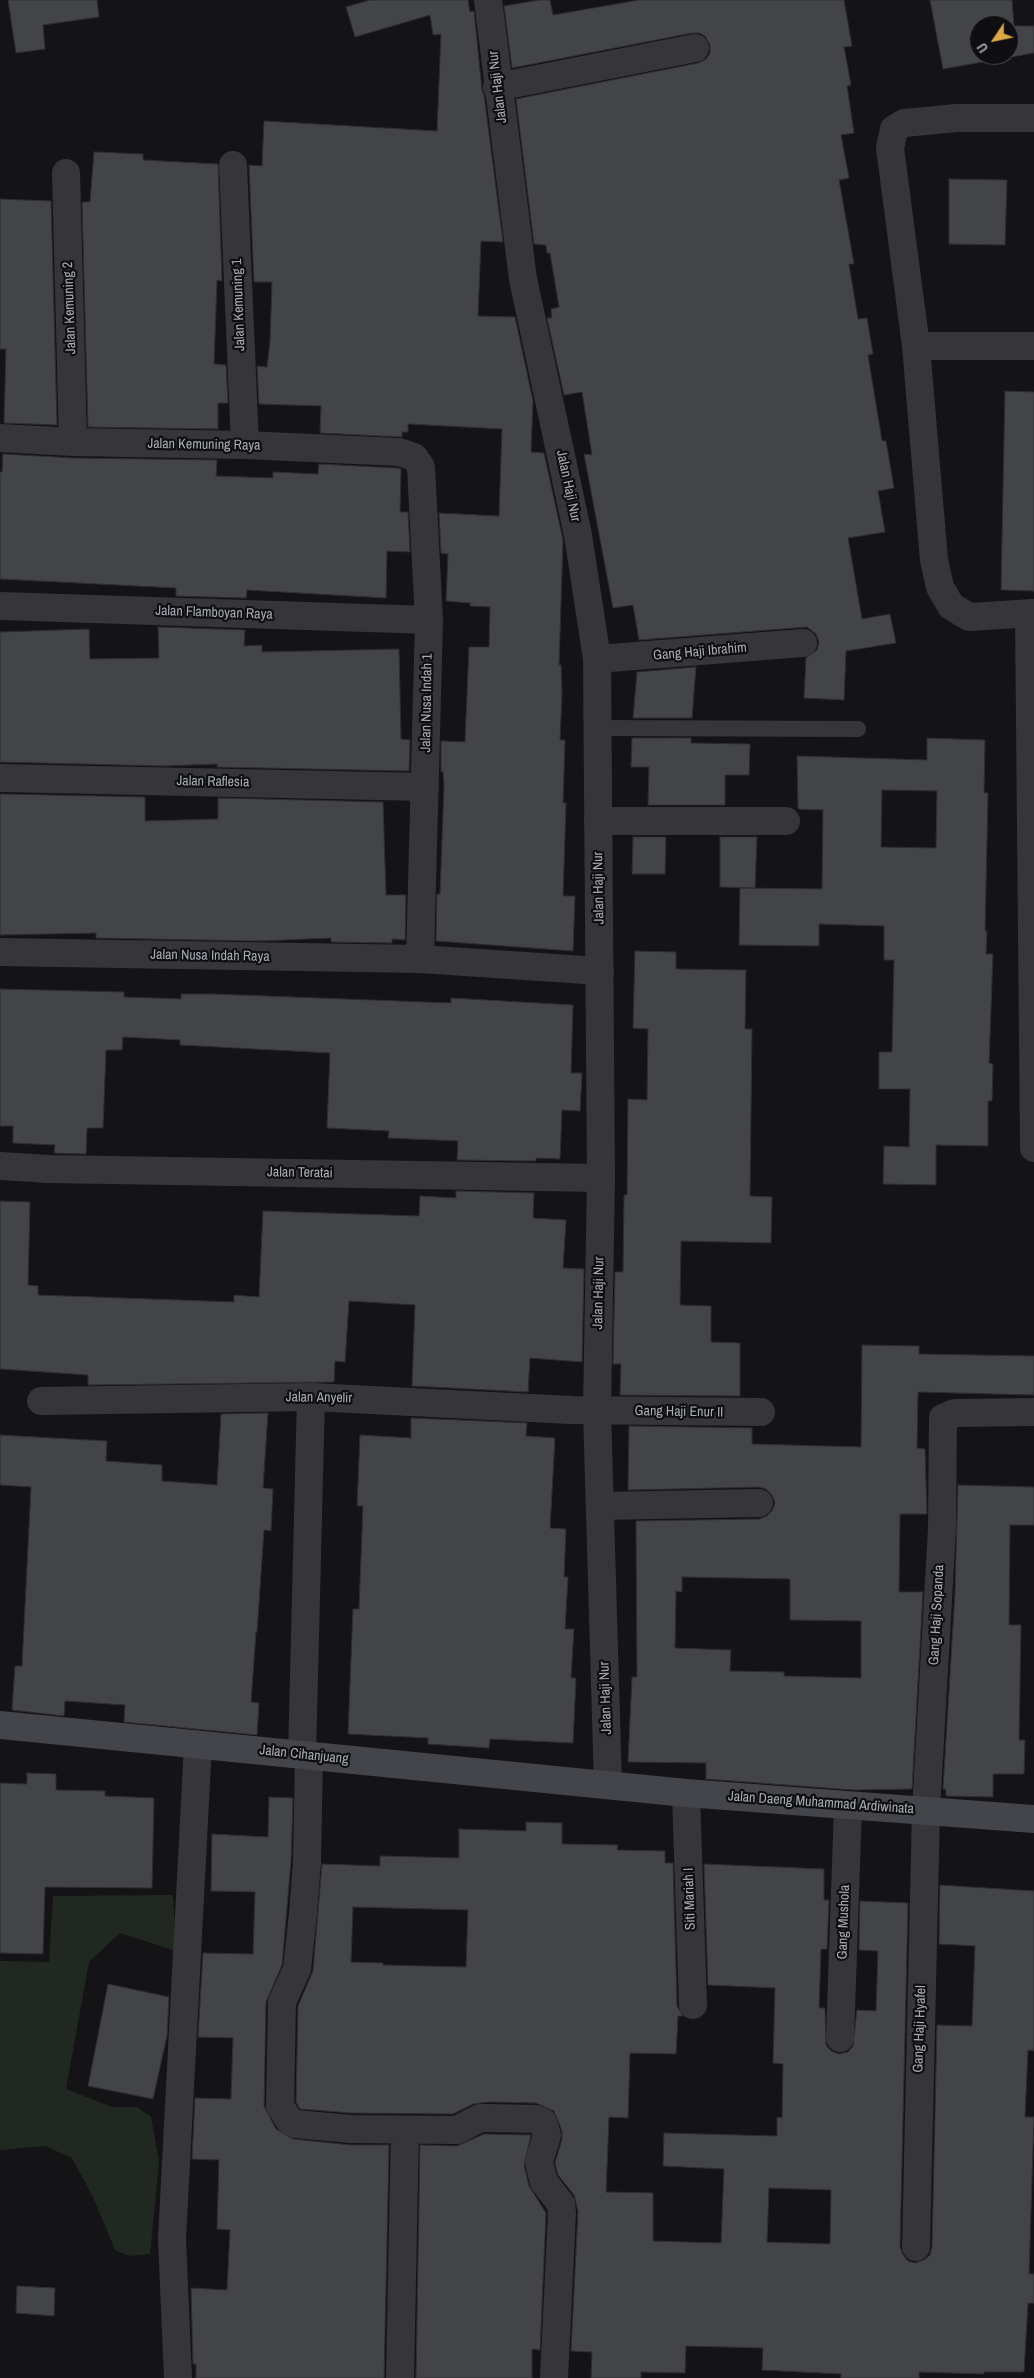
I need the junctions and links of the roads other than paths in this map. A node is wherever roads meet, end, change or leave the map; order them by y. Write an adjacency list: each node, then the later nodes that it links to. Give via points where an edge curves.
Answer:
1 (488, 0): 3 (street, Jalan Haji Nur)
2 (695, 48): 3 (street)
3 (497, 86): 17 (street, Jalan Haji Nur, via 523,280 578,535)
4 (1034, 118): 7 (street, via 939,120 904,123 894,129 890,148)
5 (233, 165): 11 (street, Jalan Kemuning 1)
6 (66, 173): 10 (street, Jalan Kemuning 2)
7 (916, 346): 8 (street); 14 (street, via 934,560 940,587 951,606 969,617)
8 (1034, 346)
9 (0, 438): 10 (street, Jalan Kemuning Raya)
10 (74, 442): 11 (street, Jalan Kemuning Raya)
11 (245, 445): 12 (street, Jalan Kemuning Raya)
12 (408, 454): 15 (street, Jalan Nusa Indah 1, via 421,467)
13 (0, 606): 15 (street, Jalan Flamboyan Raya)
14 (1031, 613): 24 (street)
15 (429, 620): 21 (street, Jalan Nusa Indah 1)
16 (803, 643): 17 (street, Gang Haji Ibrahim)
17 (597, 659): 18 (street, Jalan Haji Nur)
18 (597, 728): 19 (lane); 22 (street, Jalan Haji Nur)
19 (858, 729)
20 (0, 778): 21 (street, Jalan Raflesia)
21 (425, 787): 26 (street, Jalan Nusa Indah 1)
22 (598, 821): 23 (street); 27 (street, Jalan Haji Nur)
23 (786, 821)
24 (1032, 864): 28 (street)
25 (0, 952): 26 (street, Jalan Nusa Indah Raya)
26 (420, 959): 27 (street)
27 (600, 971): 30 (street, Jalan Haji Nur)
28 (1034, 1148)
29 (0, 1166): 30 (street, Jalan Teratai)
30 (601, 1178): 33 (street, Jalan Haji Nur)
31 (311, 1397): 32 (street, Jalan Anyelir); 33 (street, Jalan Anyelir); 40 (street)
32 (41, 1401)
33 (597, 1411): 34 (street, Gang Haji Enur II); 37 (street, Jalan Haji Nur)
34 (761, 1412)
35 (1034, 1412): 44 (street, Gang Haji Sopanda, via 955,1413 943,1418 942,1529)
36 (759, 1503): 37 (street)
37 (600, 1506): 41 (street, Jalan Haji Nur)
38 (0, 1725): 39 (main road, Jalan Cihanjuang)
39 (198, 1744): 40 (main road, Jalan Cihanjuang); 50 (street, via 172,2239)
40 (306, 1756): 41 (main road, Jalan Cihanjuang); 48 (street, via 307,1862 298,1970 282,2002 280,2106 295,2124)
41 (608, 1785): 42 (main road, Jalan Daeng Muhammad Ardiwinata)
42 (686, 1792): 43 (main road, Jalan Daeng Muhammad Ardiwinata); 46 (street, Siti Mariah I)
43 (848, 1806): 44 (main road, Jalan Daeng Muhammad Ardiwinata); 47 (street, Gang Mushola)
44 (926, 1811): 45 (main road, Jalan Daeng Muhammad Ardiwinata); 49 (street, Gang Haji Hyafel)
45 (1034, 1819)
46 (693, 2004)
47 (840, 2038)
48 (405, 2130): 51 (street); 52 (street, via 457,2130 480,2118 536,2119 543,2122 547,2135 541,2171 544,2182 561,2204 562,2213)
49 (916, 2248)
50 (178, 2378)
51 (400, 2378)
52 (554, 2378)

